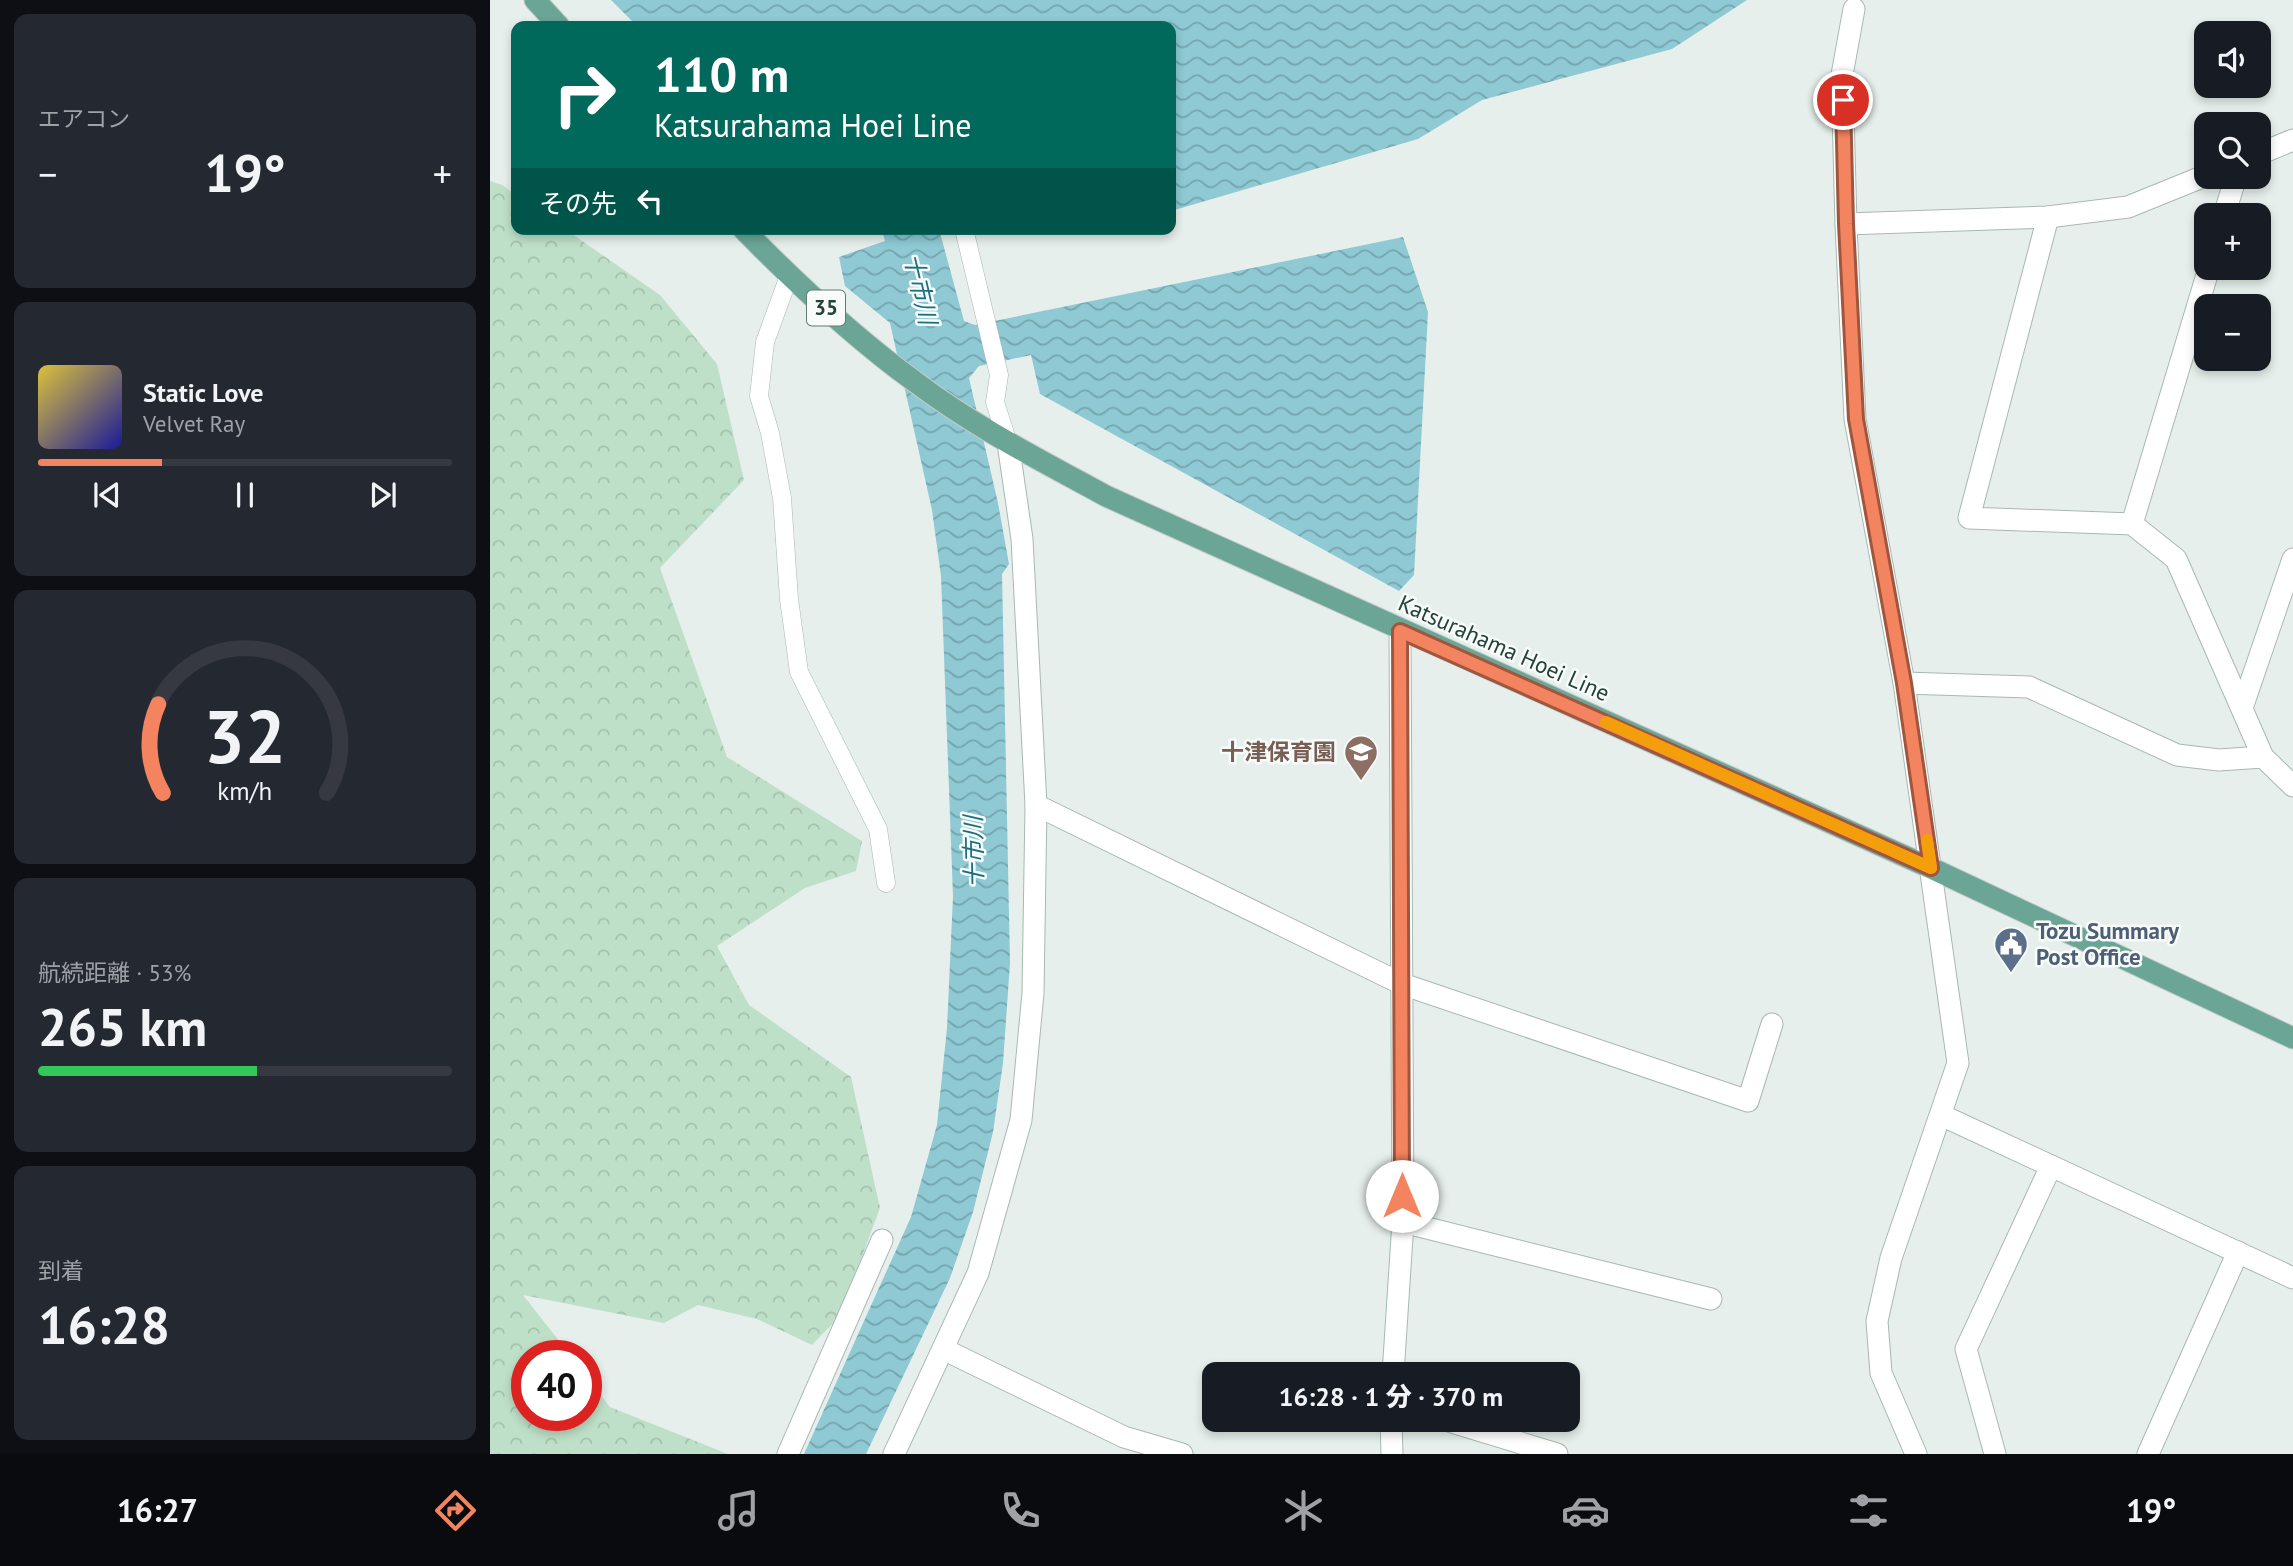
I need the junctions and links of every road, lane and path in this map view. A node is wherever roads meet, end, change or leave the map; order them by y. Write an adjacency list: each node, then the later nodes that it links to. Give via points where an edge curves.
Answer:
1 (535, 0): 3 (main road)
2 (1855, 5): 8 (street, via 1842,75)
3 (554, 21)
4 (2293, 140): 5 (street)
5 (2271, 149)
6 (2194, 180): 7 (street, via 2128,207)
7 (2048, 218): 8 (street); 14 (street, via 1969,518)
8 (1846, 224): 17 (street, via 1856,419)
9 (749, 235): 11 (main road, Katsurahama Hoei Line / 35)
10 (965, 235): 13 (lane, via 998,368 995,402)
11 (789, 276): 13 (main road, Katsurahama Hoei Line / 35, via 914,382); 23 (lane, via 765,342 759,396 782,498 799,671 877,829)
12 (2205, 280): 14 (street)
13 (1000, 438): 16 (main road, Katsurahama Hoei Line / 35, via 1105,496); 21 (street, via 1022,540)
14 (2132, 524): 18 (street, via 2176,559)
15 (2293, 559): 18 (street)
16 (1400, 631): 22 (main road, Katsurahama Hoei Line / 35); 24 (street)
17 (1904, 683): 19 (street, via 2029,687 2177,755 2220,760); 22 (street)
18 (2242, 708): 19 (street)
19 (2263, 757): 20 (street)
20 (2293, 786)
21 (1036, 805): 24 (street); 34 (street, via 1033,993 1021,1120 978,1273)
22 (1931, 868): 26 (main road, Katsurahama Hoei Line / 35); 27 (street, via 1958,1063)
23 (886, 883)
24 (1402, 984): 25 (street, via 1748,1101); 29 (street)
25 (1772, 1024)
26 (2293, 1038)
27 (1941, 1115): 28 (street); 43 (street, via 1891,1258 1877,1321 1881,1373)
28 (2051, 1166): 31 (street); 44 (street, via 1966,1349)
29 (1403, 1222): 33 (street); 35 (street)
30 (882, 1240): 38 (street)
31 (2238, 1252): 32 (street); 45 (street)
32 (2293, 1278)
33 (1711, 1299)
34 (943, 1349): 39 (street); 40 (street, via 1124,1437)
35 (1394, 1362)
36 (1391, 1432): 41 (street)
37 (1485, 1432): 42 (street)
38 (788, 1454)
39 (894, 1454)
40 (1182, 1454)
41 (1392, 1454)
42 (1557, 1454)
43 (1916, 1454)
44 (1995, 1454)
45 (2148, 1454)

